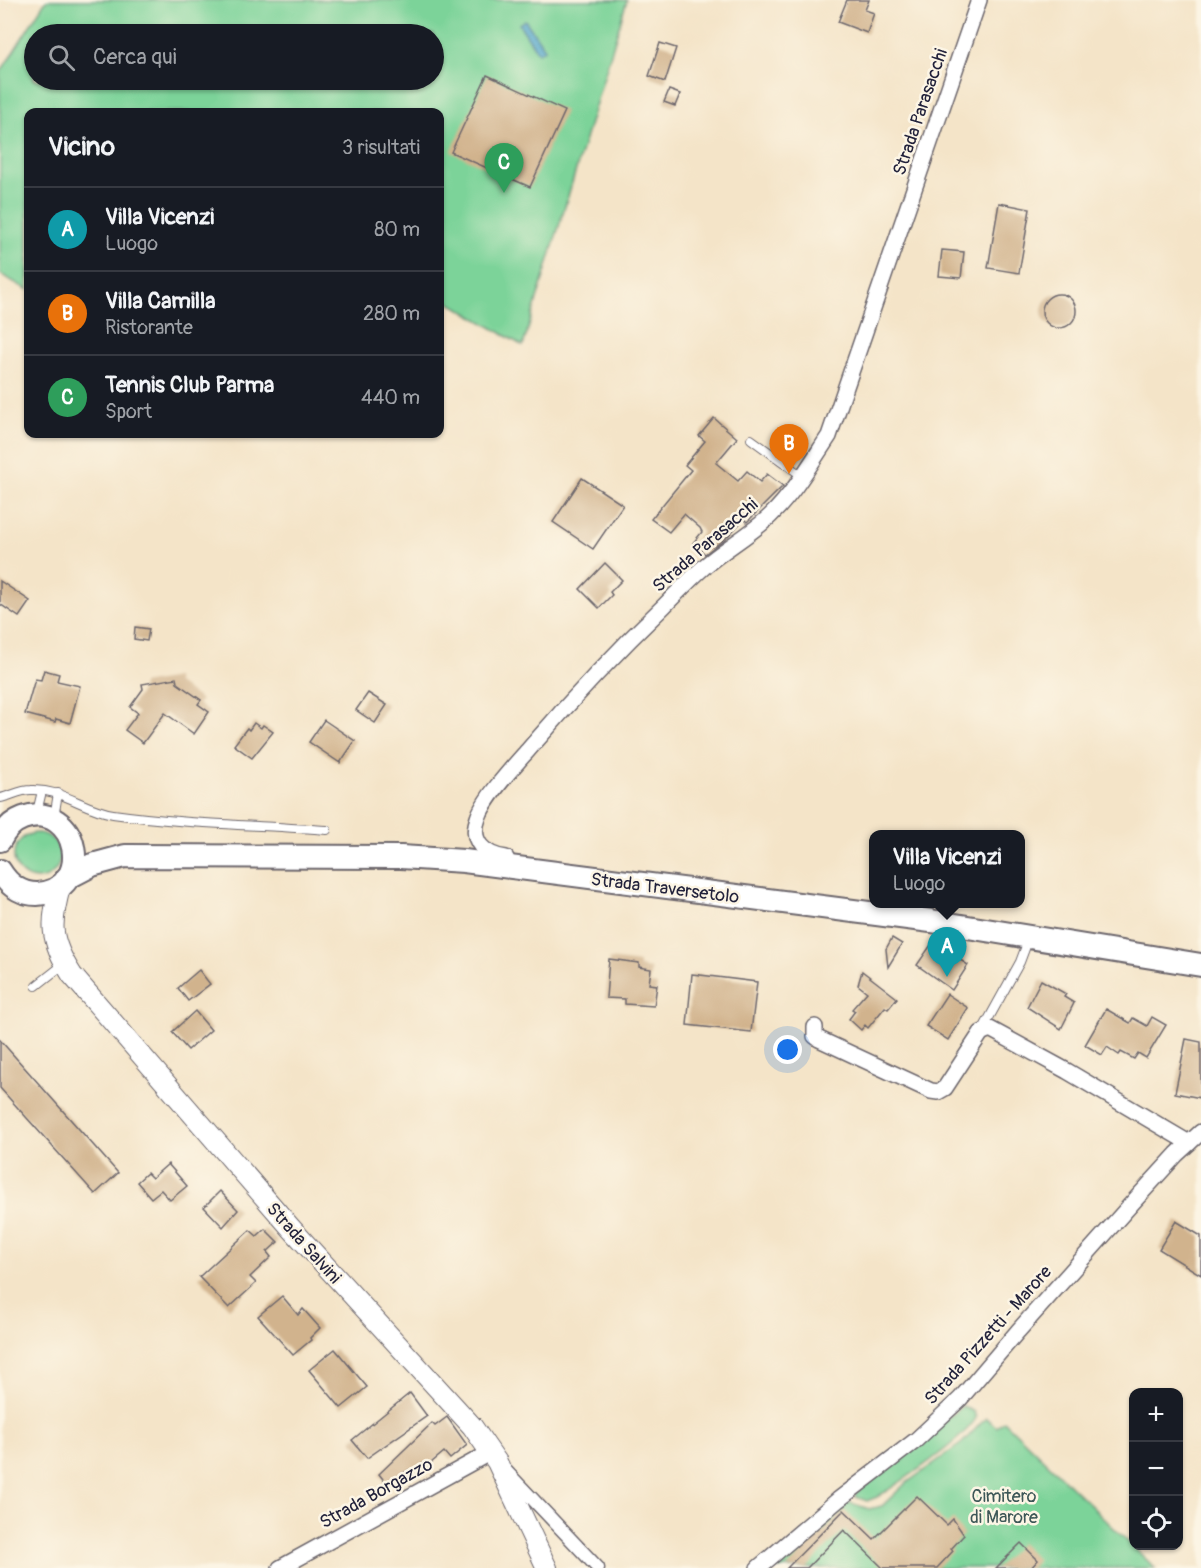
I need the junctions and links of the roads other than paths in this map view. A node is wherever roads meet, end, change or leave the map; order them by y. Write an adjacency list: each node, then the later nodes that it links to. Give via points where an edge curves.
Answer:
1 (979, 0): 3 (street, Strada Parasacchi, via 829,436)
2 (751, 440): 3 (lane)
3 (802, 476): 13 (street, Strada Parasacchi, via 770,516 705,566 629,639 518,762 478,817 477,841 488,853 572,866)
4 (42, 791): 5 (lane); 6 (lane, via 29,790); 7 (lane)
5 (58, 793): 7 (lane); 9 (lane, via 111,814)
6 (0, 798)
7 (53, 823): 8 (main road, via 19,819); 10 (main road, Strada Traversetolo, via 97,848); 12 (main road, via 75,852 72,870)
8 (4, 829)
9 (327, 830)
10 (125, 856): 12 (main road, Strada Traversetolo, via 92,864); 13 (main road, Strada Traversetolo, via 412,857)
11 (0, 871): 14 (main road)
12 (64, 881): 14 (main road, Strada Traversetolo, via 45,893); 15 (street)
13 (611, 881): 16 (main road, Strada Traversetolo)
14 (23, 892): 15 (street, Strada Salvini)
15 (52, 924): 17 (street, Strada Salvini)
16 (1030, 937): 18 (main road, Strada Traversetolo); 21 (lane)
17 (65, 963): 19 (lane); 24 (street, Strada Salvini, via 91,999 212,1138 459,1411)
18 (1201, 965)
19 (36, 986)
20 (815, 1027): 21 (street, via 819,1039 938,1092 945,1088)
21 (981, 1033): 23 (street, via 995,1030)
22 (1201, 1132): 23 (street, Strada Pizzetti - Marore)
23 (1189, 1143): 28 (street, Strada Pizzetti - Marore, via 960,1399 915,1442)
24 (491, 1452): 25 (street, Strada Borgazzo); 26 (street, Strada Salvini); 27 (street)
25 (279, 1568)
26 (548, 1568)
27 (598, 1568)
28 (758, 1568)

